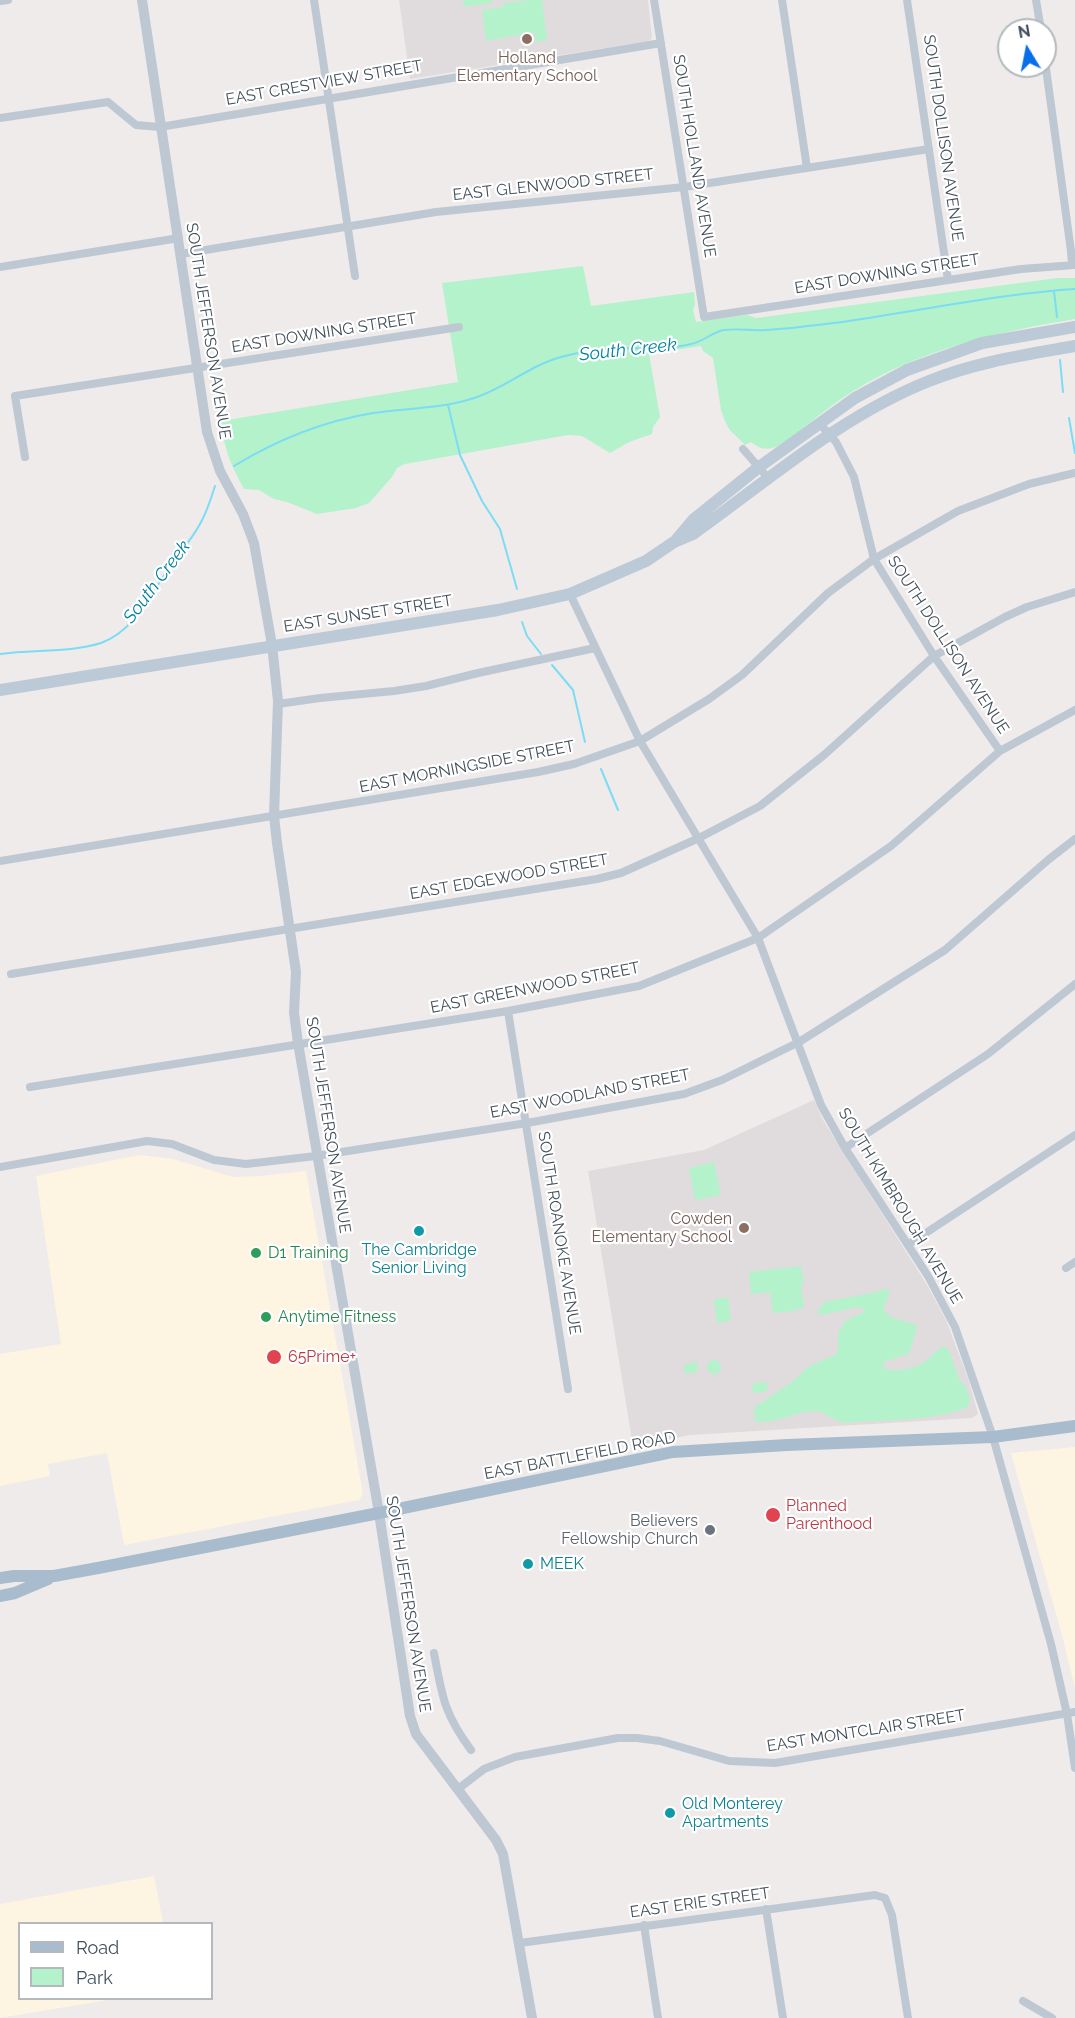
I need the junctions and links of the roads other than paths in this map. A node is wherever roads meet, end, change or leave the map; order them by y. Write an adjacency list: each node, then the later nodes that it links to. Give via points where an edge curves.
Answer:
1 (8, 0): 8 (street)
2 (142, 0): 14 (street, SOUTH JEFFERSON AVENUE)
3 (314, 0): 12 (street)
4 (654, 0): 10 (street, SOUTH HOLLAND AVENUE)
5 (782, 0): 16 (street)
6 (907, 0): 15 (street, SOUTH DOLLISON AVENUE)
7 (1036, 0): 9 (street)
8 (0, 1)
9 (1039, 18)
10 (661, 43): 12 (street, EAST CRESTVIEW STREET); 17 (street, SOUTH HOLLAND AVENUE)
11 (1047, 78): 21 (street)
12 (328, 98): 14 (street, EAST CRESTVIEW STREET); 18 (street)
13 (0, 118): 14 (street, EAST CRESTVIEW STREET, via 108,102 136,125)
14 (160, 127): 19 (street, SOUTH JEFFERSON AVENUE)
15 (929, 149): 16 (street, EAST GLENWOOD STREET); 24 (street, SOUTH DOLLISON AVENUE)
16 (807, 168): 17 (street, EAST GLENWOOD STREET)
17 (684, 187): 18 (street, EAST GLENWOOD STREET, via 436,212); 25 (street, SOUTH HOLLAND AVENUE)
18 (347, 226): 20 (street, EAST GLENWOOD STREET); 23 (street)
19 (179, 238): 20 (street, SOUTH JEFFERSON AVENUE); 22 (street)
20 (181, 254): 29 (street, SOUTH JEFFERSON AVENUE)
21 (1073, 265): 24 (street, EAST DOWNING STREET)
22 (0, 267)
23 (355, 276)
24 (948, 280): 25 (street, EAST DOWNING STREET)
25 (704, 317)
26 (459, 327): 29 (street, EAST DOWNING STREET)
27 (1075, 327): 30 (main road, EAST SUNSET STREET, via 982,343 907,370 855,398)
28 (1075, 346): 31 (main road, EAST SUNSET STREET, via 993,360 929,381)
29 (197, 369): 33 (street, EAST DOWNING STREET, via 15,396); 41 (street, SOUTH JEFFERSON AVENUE, via 210,445 254,543)
30 (819, 424): 31 (street, SOUTH DOLLISON AVENUE); 34 (main road, EAST SUNSET STREET)
31 (829, 434): 36 (main road, EAST SUNSET STREET); 38 (street, SOUTH DOLLISON AVENUE, via 854,477)
32 (743, 449): 34 (street)
33 (25, 457)
34 (759, 467): 36 (street); 37 (main road, EAST SUNSET STREET, via 693,520)
35 (1075, 473): 38 (street, EAST MORNINGSIDE STREET, via 1029,484 958,511)
36 (770, 479): 37 (main road, EAST SUNSET STREET, via 693,534)
37 (674, 542): 40 (main road, EAST SUNSET STREET, via 646,561)
38 (874, 559): 43 (street, SOUTH DOLLISON AVENUE); 47 (street, EAST MORNINGSIDE STREET, via 828,592 742,675)
39 (1075, 592): 43 (street, EAST EDGEWOOD STREET, via 1027,607)
40 (570, 594): 41 (main road, EAST SUNSET STREET, via 498,610); 42 (street, SOUTH KIMBROUGH AVENUE)
41 (272, 645): 44 (main road, EAST SUNSET STREET); 45 (street, SOUTH JEFFERSON AVENUE)
42 (596, 648): 45 (street, via 426,686); 47 (street, SOUTH KIMBROUGH AVENUE)
43 (934, 656): 48 (street, SOUTH DOLLISON AVENUE); 50 (street, EAST EDGEWOOD STREET, via 824,755 760,806)
44 (0, 690)
45 (278, 704): 49 (street, SOUTH JEFFERSON AVENUE)
46 (1075, 710): 48 (street, EAST GREENWOOD STREET)
47 (640, 741): 49 (street, EAST MORNINGSIDE STREET, via 538,772); 50 (street, SOUTH KIMBROUGH AVENUE)
48 (1000, 751): 54 (street, EAST GREENWOOD STREET, via 891,846)
49 (274, 816): 52 (street, EAST MORNINGSIDE STREET); 53 (street, SOUTH JEFFERSON AVENUE)
50 (699, 838): 53 (street, EAST EDGEWOOD STREET, via 621,873 597,879); 54 (street, SOUTH KIMBROUGH AVENUE)
51 (1075, 839): 58 (street, EAST WOODLAND STREET, via 945,951)
52 (0, 861)
53 (291, 930): 55 (street, EAST EDGEWOOD STREET); 59 (street, SOUTH JEFFERSON AVENUE)
54 (758, 938): 57 (street, EAST GREENWOOD STREET, via 639,986); 58 (street, SOUTH KIMBROUGH AVENUE)
55 (11, 974)
56 (1075, 984): 63 (street, via 988,1054)
57 (508, 1011): 59 (street, EAST GREENWOOD STREET); 61 (street, SOUTH ROANOKE AVENUE)
58 (799, 1042): 61 (street, EAST WOODLAND STREET, via 684,1094); 63 (street, SOUTH KIMBROUGH AVENUE, via 821,1105)
59 (298, 1043): 60 (street, EAST GREENWOOD STREET); 64 (street, SOUTH JEFFERSON AVENUE)
60 (30, 1087)
61 (527, 1123): 64 (street, EAST WOODLAND STREET); 69 (street, SOUTH ROANOKE AVENUE)
62 (1075, 1135): 66 (street)
63 (845, 1148): 66 (street, SOUTH KIMBROUGH AVENUE)
64 (316, 1156): 65 (street, EAST WOODLAND STREET, via 246,1164 214,1160 172,1144 147,1141); 72 (street, SOUTH JEFFERSON AVENUE)
65 (0, 1167)
66 (909, 1244): 71 (street, SOUTH KIMBROUGH AVENUE, via 955,1327)
67 (1075, 1262): 68 (street)
68 (1066, 1268)
69 (568, 1389)
70 (1075, 1426): 71 (main road, EAST BATTLEFIELD ROAD)
71 (993, 1437): 72 (main road, EAST BATTLEFIELD ROAD, via 673,1452); 77 (street, SOUTH KIMBROUGH AVENUE)
72 (379, 1513): 73 (main road, EAST BATTLEFIELD ROAD); 80 (street, SOUTH JEFFERSON AVENUE, via 410,1716 416,1734)
73 (54, 1576): 74 (main road); 75 (main road)
74 (0, 1578)
75 (0, 1596)
76 (434, 1653): 78 (street, via 446,1710)
77 (1071, 1713): 79 (street, SOUTH KIMBROUGH AVENUE); 80 (street, EAST MONTCLAIR STREET, via 775,1763 729,1761 660,1741 618,1738 515,1757 484,1769)
78 (471, 1749)
79 (1075, 1768)
80 (458, 1789): 83 (street, SOUTH JEFFERSON AVENUE, via 503,1854)
81 (766, 1909): 82 (street, EAST ERIE STREET); 87 (street); 88 (street, EAST ERIE STREET, via 866,1895 885,1898 892,1915)
82 (644, 1925): 83 (street, EAST ERIE STREET); 86 (street)
83 (520, 1943): 85 (street, SOUTH JEFFERSON AVENUE)
84 (1023, 2001): 89 (street)
85 (532, 2018)
86 (658, 2018)
87 (783, 2018)
88 (908, 2018)
89 (1052, 2018)

